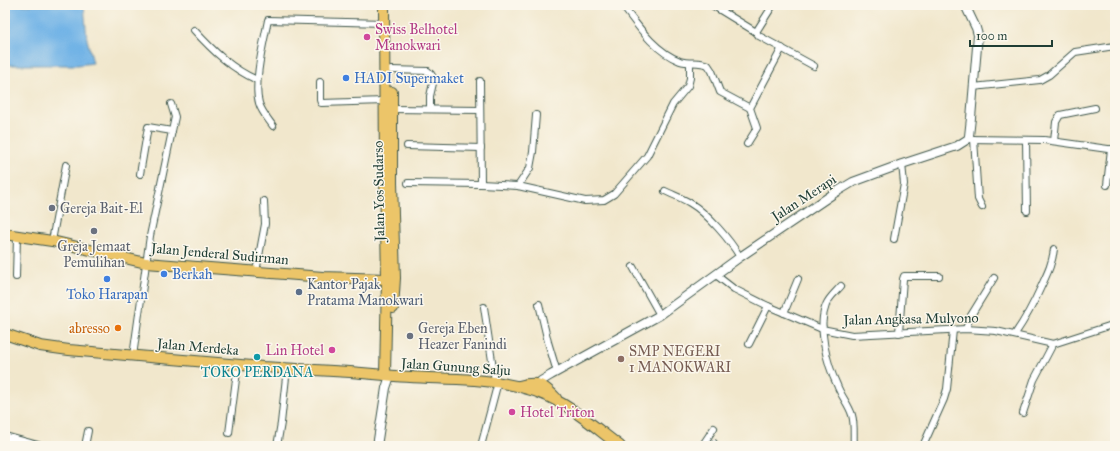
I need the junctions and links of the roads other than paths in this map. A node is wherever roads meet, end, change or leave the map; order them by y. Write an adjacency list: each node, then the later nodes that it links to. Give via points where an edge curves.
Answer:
1 (384, 5): 7 (main road, Jalan Yos Sudarso)
2 (391, 5): 14 (main road, Jalan Yos Sudarso)
3 (622, 5): 12 (street, via 647,38 677,60)
4 (712, 5): 9 (street)
5 (773, 5): 9 (street)
6 (965, 5): 18 (street, via 978,35)
7 (385, 23): 15 (street, via 269,20); 19 (main road, Jalan Yos Sudarso)
8 (194, 30): 15 (street, via 231,65)
9 (756, 32): 11 (street)
10 (1115, 46): 18 (street, via 1075,52 1040,80)
11 (782, 48): 13 (street); 21 (street)
12 (690, 63): 21 (street, via 708,65 720,92); 43 (street, via 688,86 673,104 643,161 611,197 585,201)
13 (814, 66)
14 (391, 70): 23 (main road, Jalan Yos Sudarso); 24 (street, via 428,71 431,74 434,79)
15 (257, 80): 27 (street, via 258,101)
16 (480, 81): 25 (street)
17 (320, 82): 19 (street, via 321,103)
18 (973, 87): 29 (street)
19 (385, 101): 36 (main road, Jalan Yos Sudarso)
20 (171, 104): 28 (street, via 175,117)
21 (750, 108): 32 (street, via 757,128)
22 (1095, 108): 31 (street, via 1060,115 1056,122)
23 (392, 109): 24 (street); 36 (main road, Jalan Yos Sudarso)
24 (430, 109): 25 (street)
25 (480, 110): 34 (street)
26 (536, 115): 43 (street, via 530,168)
27 (273, 126)
28 (172, 131): 39 (street, via 148,127); 54 (street)
29 (971, 139): 30 (street); 37 (street, Jalan Merapi); 46 (street, via 977,195)
30 (1026, 140): 31 (street); 47 (street)
31 (1054, 141): 35 (street)
32 (747, 144)
33 (407, 146): 34 (street)
34 (480, 148): 41 (street)
35 (1113, 150): 42 (street)
36 (388, 159): 60 (main road, Jalan Yos Sudarso); 82 (main road, Jalan Yos Sudarso, via 395,278)
37 (902, 164): 50 (street, via 904,184); 53 (street, Jalan Merapi, via 853,182 832,194)
38 (66, 165): 51 (street)
39 (140, 174)
40 (408, 183): 41 (street)
41 (481, 184): 43 (street)
42 (1107, 185)
43 (518, 186)
44 (665, 191): 53 (street, via 696,207 726,236)
45 (264, 200): 56 (street, via 265,224)
46 (982, 207)
47 (1027, 211)
48 (5, 234): 49 (main road, Jalan Jenderal Sudirman)
49 (17, 236): 51 (main road, Jalan Jenderal Sudirman); 59 (street)
50 (894, 239)
51 (52, 241): 54 (main road, Jalan Jenderal Sudirman)
52 (1054, 249): 75 (street, via 1052,263 1036,299)
53 (740, 257): 57 (street, Jalan Merapi)
54 (146, 263): 56 (main road, Jalan Jenderal Sudirman); 78 (street)
55 (632, 267): 68 (street)
56 (256, 272): 60 (main road, Jalan Jenderal Sudirman)
57 (716, 275): 65 (street, Jalan Angkasa Mulyono, via 734,289); 68 (street, Jalan Merapi)
58 (939, 276): 73 (street, via 904,276)
59 (16, 277)
60 (387, 278): 82 (main road, Jalan Yos Sudarso)
61 (994, 278): 71 (street, via 970,317)
62 (798, 279): 67 (street)
63 (841, 286): 70 (street, via 826,305)
64 (540, 304): 81 (street)
65 (768, 306): 67 (street, Jalan Angkasa Mulyono); 76 (street)
66 (484, 307): 83 (street)
67 (784, 312): 70 (street, Jalan Angkasa Mulyono)
68 (660, 316): 81 (street, Jalan Merapi)
69 (1115, 324): 77 (street)
70 (822, 329): 73 (street, Jalan Angkasa Mulyono, via 852,335); 97 (street, via 836,385 853,420)
71 (966, 329): 72 (street, Jalan Angkasa Mulyono); 75 (street, Jalan Angkasa Mulyono, via 996,330)
72 (953, 330): 73 (street, Jalan Angkasa Mulyono); 98 (street, via 947,390)
73 (900, 333)
74 (5, 334): 78 (main road, Jalan Merdeka, via 40,346)
75 (1015, 334): 77 (street, Jalan Angkasa Mulyono)
76 (749, 344)
77 (1053, 344): 85 (street, via 1034,380)
78 (133, 356): 79 (main road, Jalan Merdeka)
79 (238, 364): 80 (main road, Jalan Merdeka); 88 (street)
80 (287, 368): 82 (main road, Jalan Merdeka); 92 (street)
81 (554, 374): 84 (street, Jalan Merapi)
82 (388, 376): 83 (main road, Jalan Gunung Salju); 93 (street)
83 (496, 382): 84 (main road, Jalan Gunung Salju, via 519,386 533,383); 94 (street)
84 (539, 389): 95 (main road)
85 (1023, 414)
86 (714, 428): 96 (street)
87 (88, 430): 91 (street)
88 (229, 433)
89 (5, 437): 90 (street)
90 (38, 446)
91 (84, 446)
92 (277, 446)
93 (377, 446)
94 (481, 446)
95 (620, 446)
96 (702, 446)
97 (854, 446)
98 (923, 446)

